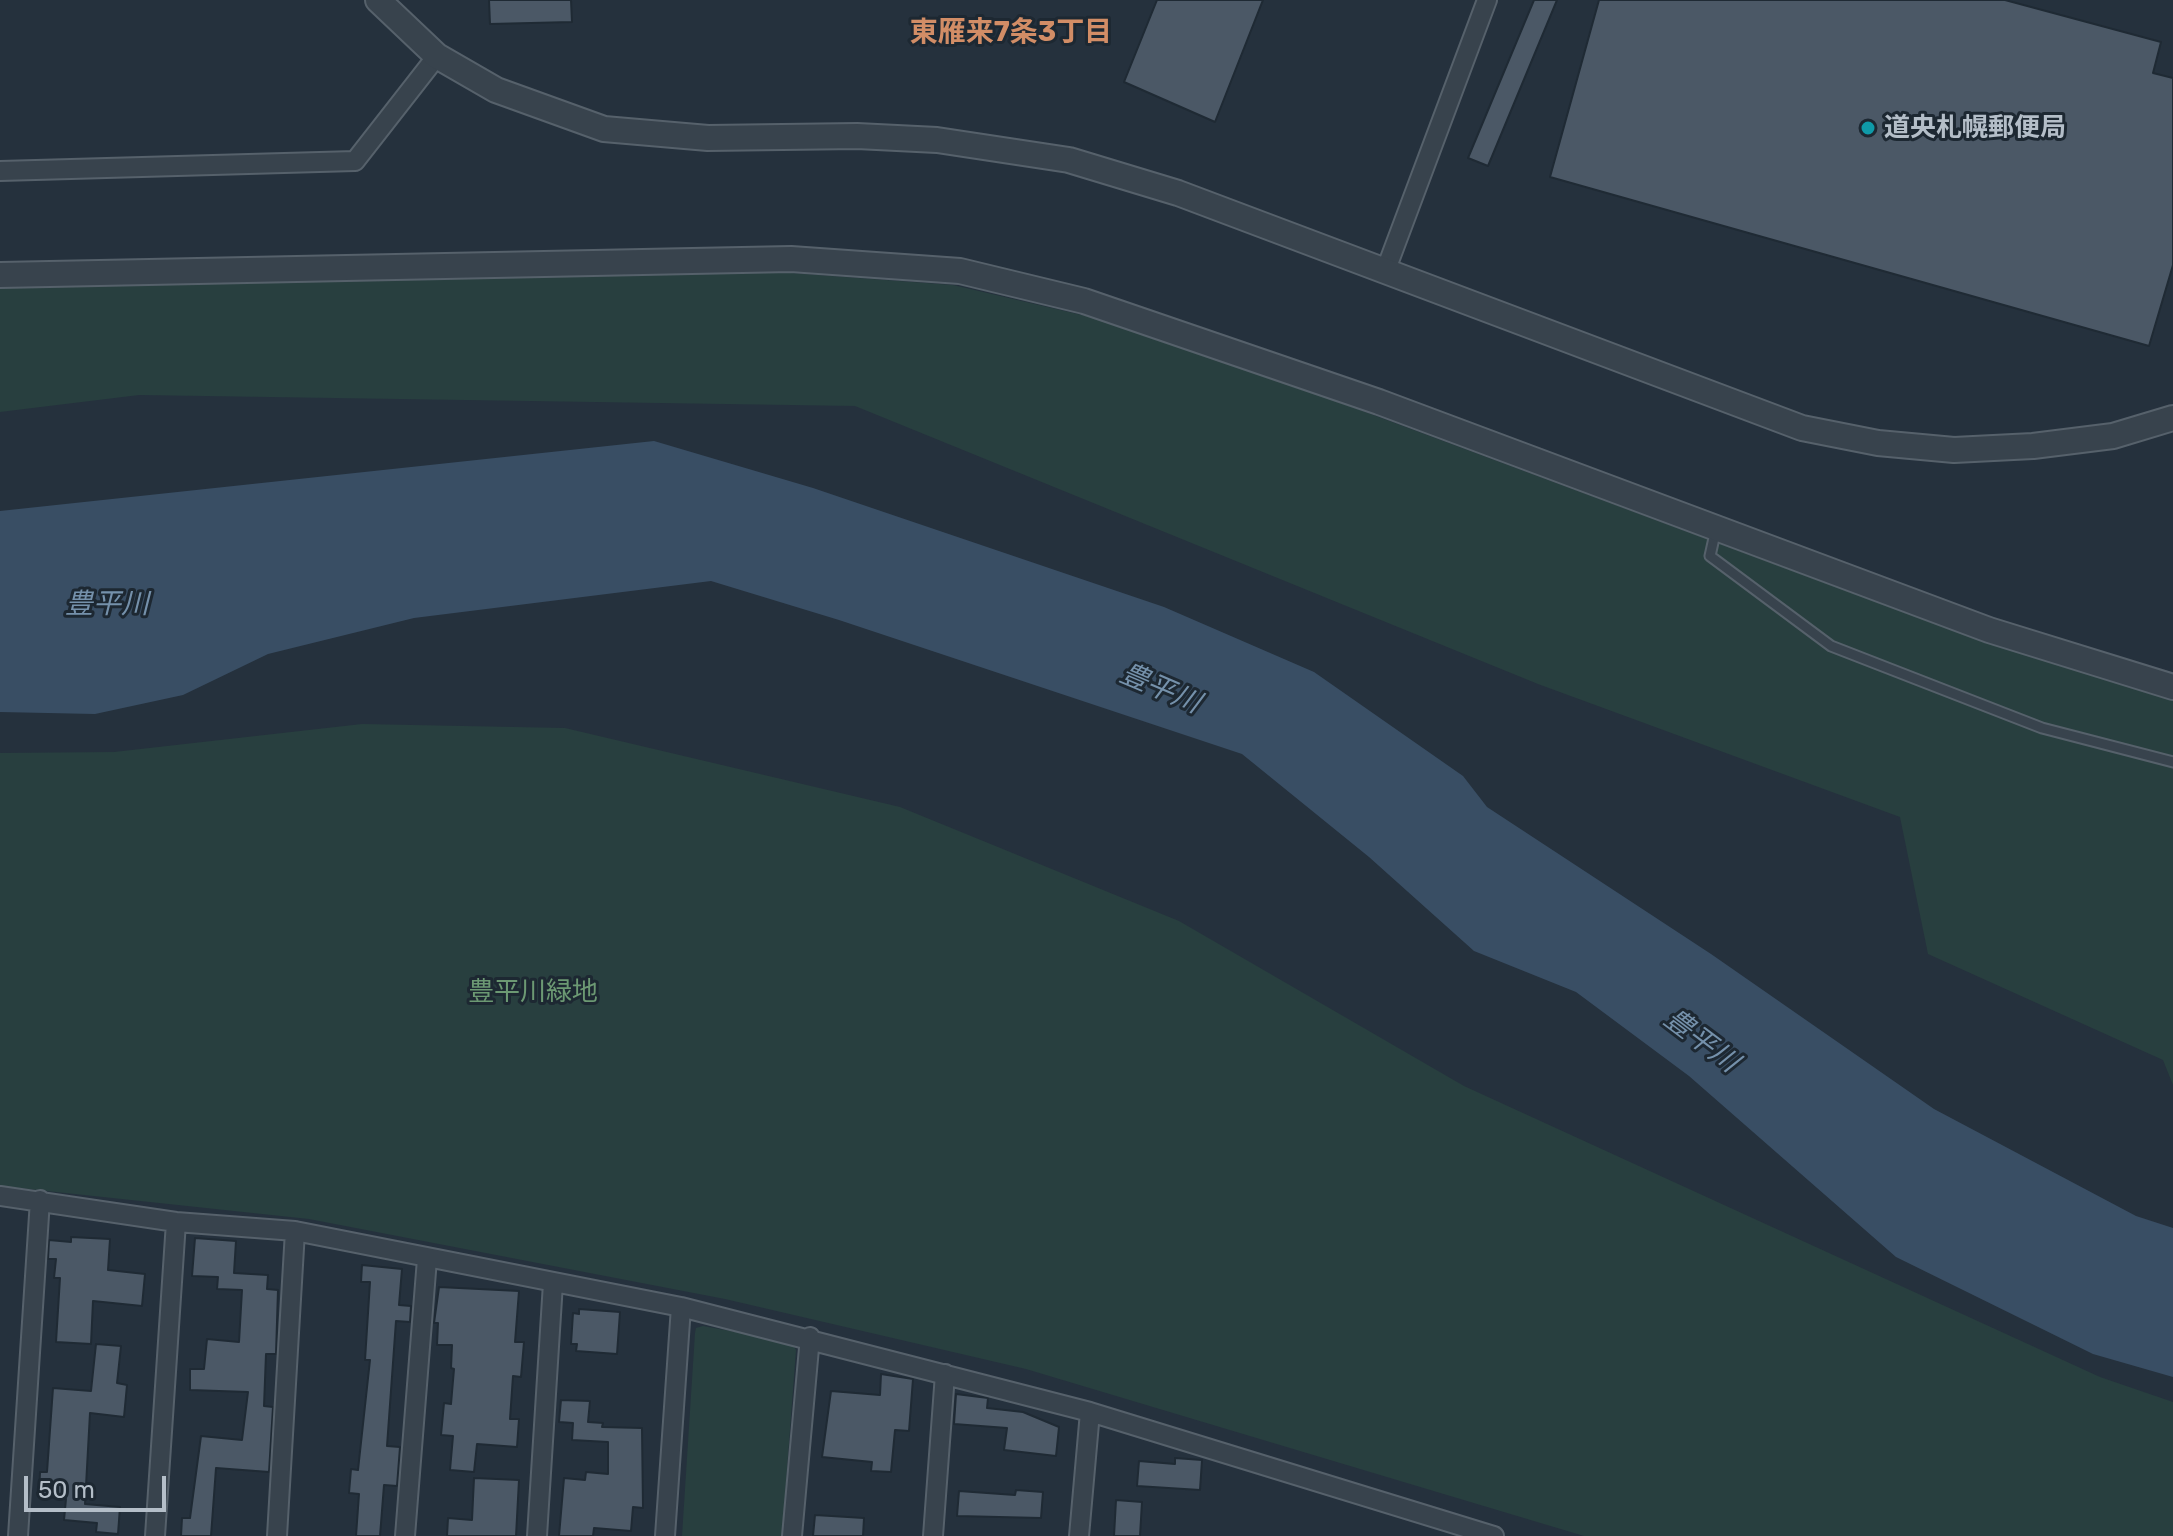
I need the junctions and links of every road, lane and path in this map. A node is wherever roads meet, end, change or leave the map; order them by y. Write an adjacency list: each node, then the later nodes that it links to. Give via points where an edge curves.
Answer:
1 (378, 0): 3 (street)
2 (1487, 0): 5 (street)
3 (437, 56): 4 (street, via 355,161); 5 (street, via 507,95 604,129 708,138 937,140 1047,155 1178,193)
4 (0, 171)
5 (1385, 272): 7 (street, via 1802,428 1878,443 1954,450 2033,446 2113,436)
6 (0, 275): 8 (street, via 791,259 960,271 1084,301)
7 (2173, 418)
8 (1716, 525): 9 (street, via 1989,630); 10 (lane, via 1710,556 1831,646 2042,728)
9 (2173, 687)
10 (2173, 762)
11 (0, 1196): 12 (street)
12 (40, 1200): 13 (street); 22 (street)
13 (176, 1222): 14 (street); 23 (street)
14 (295, 1231): 15 (street); 24 (street)
15 (427, 1259): 16 (street); 25 (street)
16 (553, 1283): 17 (street); 26 (street)
17 (681, 1307): 18 (street); 27 (street)
18 (810, 1337): 19 (street); 28 (street)
19 (945, 1374): 20 (street); 29 (street)
20 (1090, 1412): 21 (street); 30 (street)
21 (1490, 1535)
22 (18, 1536)
23 (155, 1536)
24 (277, 1536)
25 (405, 1536)
26 (537, 1536)
27 (665, 1536)
28 (792, 1536)
29 (933, 1536)
30 (1079, 1536)

